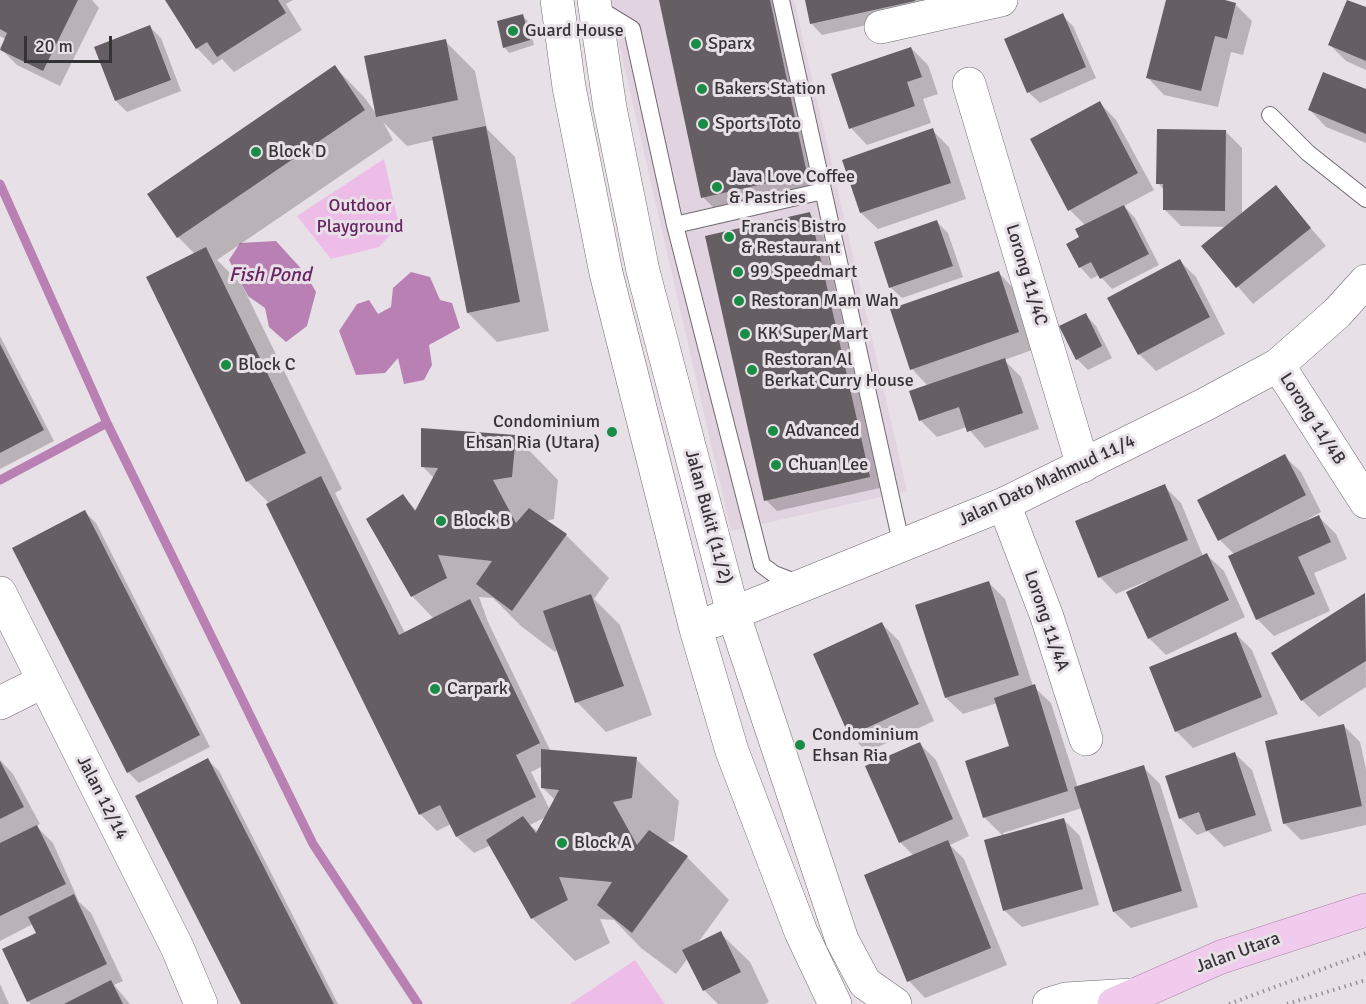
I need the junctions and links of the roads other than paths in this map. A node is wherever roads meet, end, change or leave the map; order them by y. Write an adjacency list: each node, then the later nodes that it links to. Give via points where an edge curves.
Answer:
1 (557, 0): 20 (street, via 569,87 606,273)
2 (781, 0): 8 (lane)
3 (1001, 0): 5 (street)
4 (594, 4): 10 (lane, via 632,29); 19 (street, Jalan Bukit (11/2), via 610,108 643,271)
5 (881, 27)
6 (969, 84): 13 (street, Lorong 11/4C)
7 (1270, 115): 9 (lane, via 1308,153)
8 (823, 191): 10 (lane); 16 (lane)
9 (1366, 199)
10 (675, 225): 17 (lane, via 762,565 774,574)
11 (1366, 281): 12 (street, Jalan Dato Mahmud 11/4, via 1337,313)
12 (1278, 365): 13 (street, Jalan Dato Mahmud 11/4); 14 (street, Lorong 11/4B)
13 (1083, 466): 15 (street, Jalan Dato Mahmud 11/4)
14 (1366, 502)
15 (1004, 504): 16 (street, Jalan Dato Mahmud 11/4); 23 (street, Lorong 11/4A, via 1047,617)
16 (902, 548): 17 (street, Jalan Dato Mahmud 11/4)
17 (805, 585): 19 (street, Jalan Dato Mahmud 11/4)
18 (0, 593): 21 (street, Jalan 12/14)
19 (733, 613): 20 (street, Jalan Dato Mahmud 11/4); 28 (street, Jalan Bukit (11/2), via 842,940 865,983)
20 (696, 628): 27 (street, via 732,751 801,932)
21 (44, 681): 22 (street); 26 (street, Jalan 12/14, via 177,947)
22 (0, 703)
23 (1086, 739)
24 (1366, 910): 25 (main road, Jalan Utara, via 1221,957)
25 (1123, 999): 29 (street, via 1066,999)
26 (201, 1004)
27 (835, 1004)
28 (895, 1004)
29 (1049, 1004)

